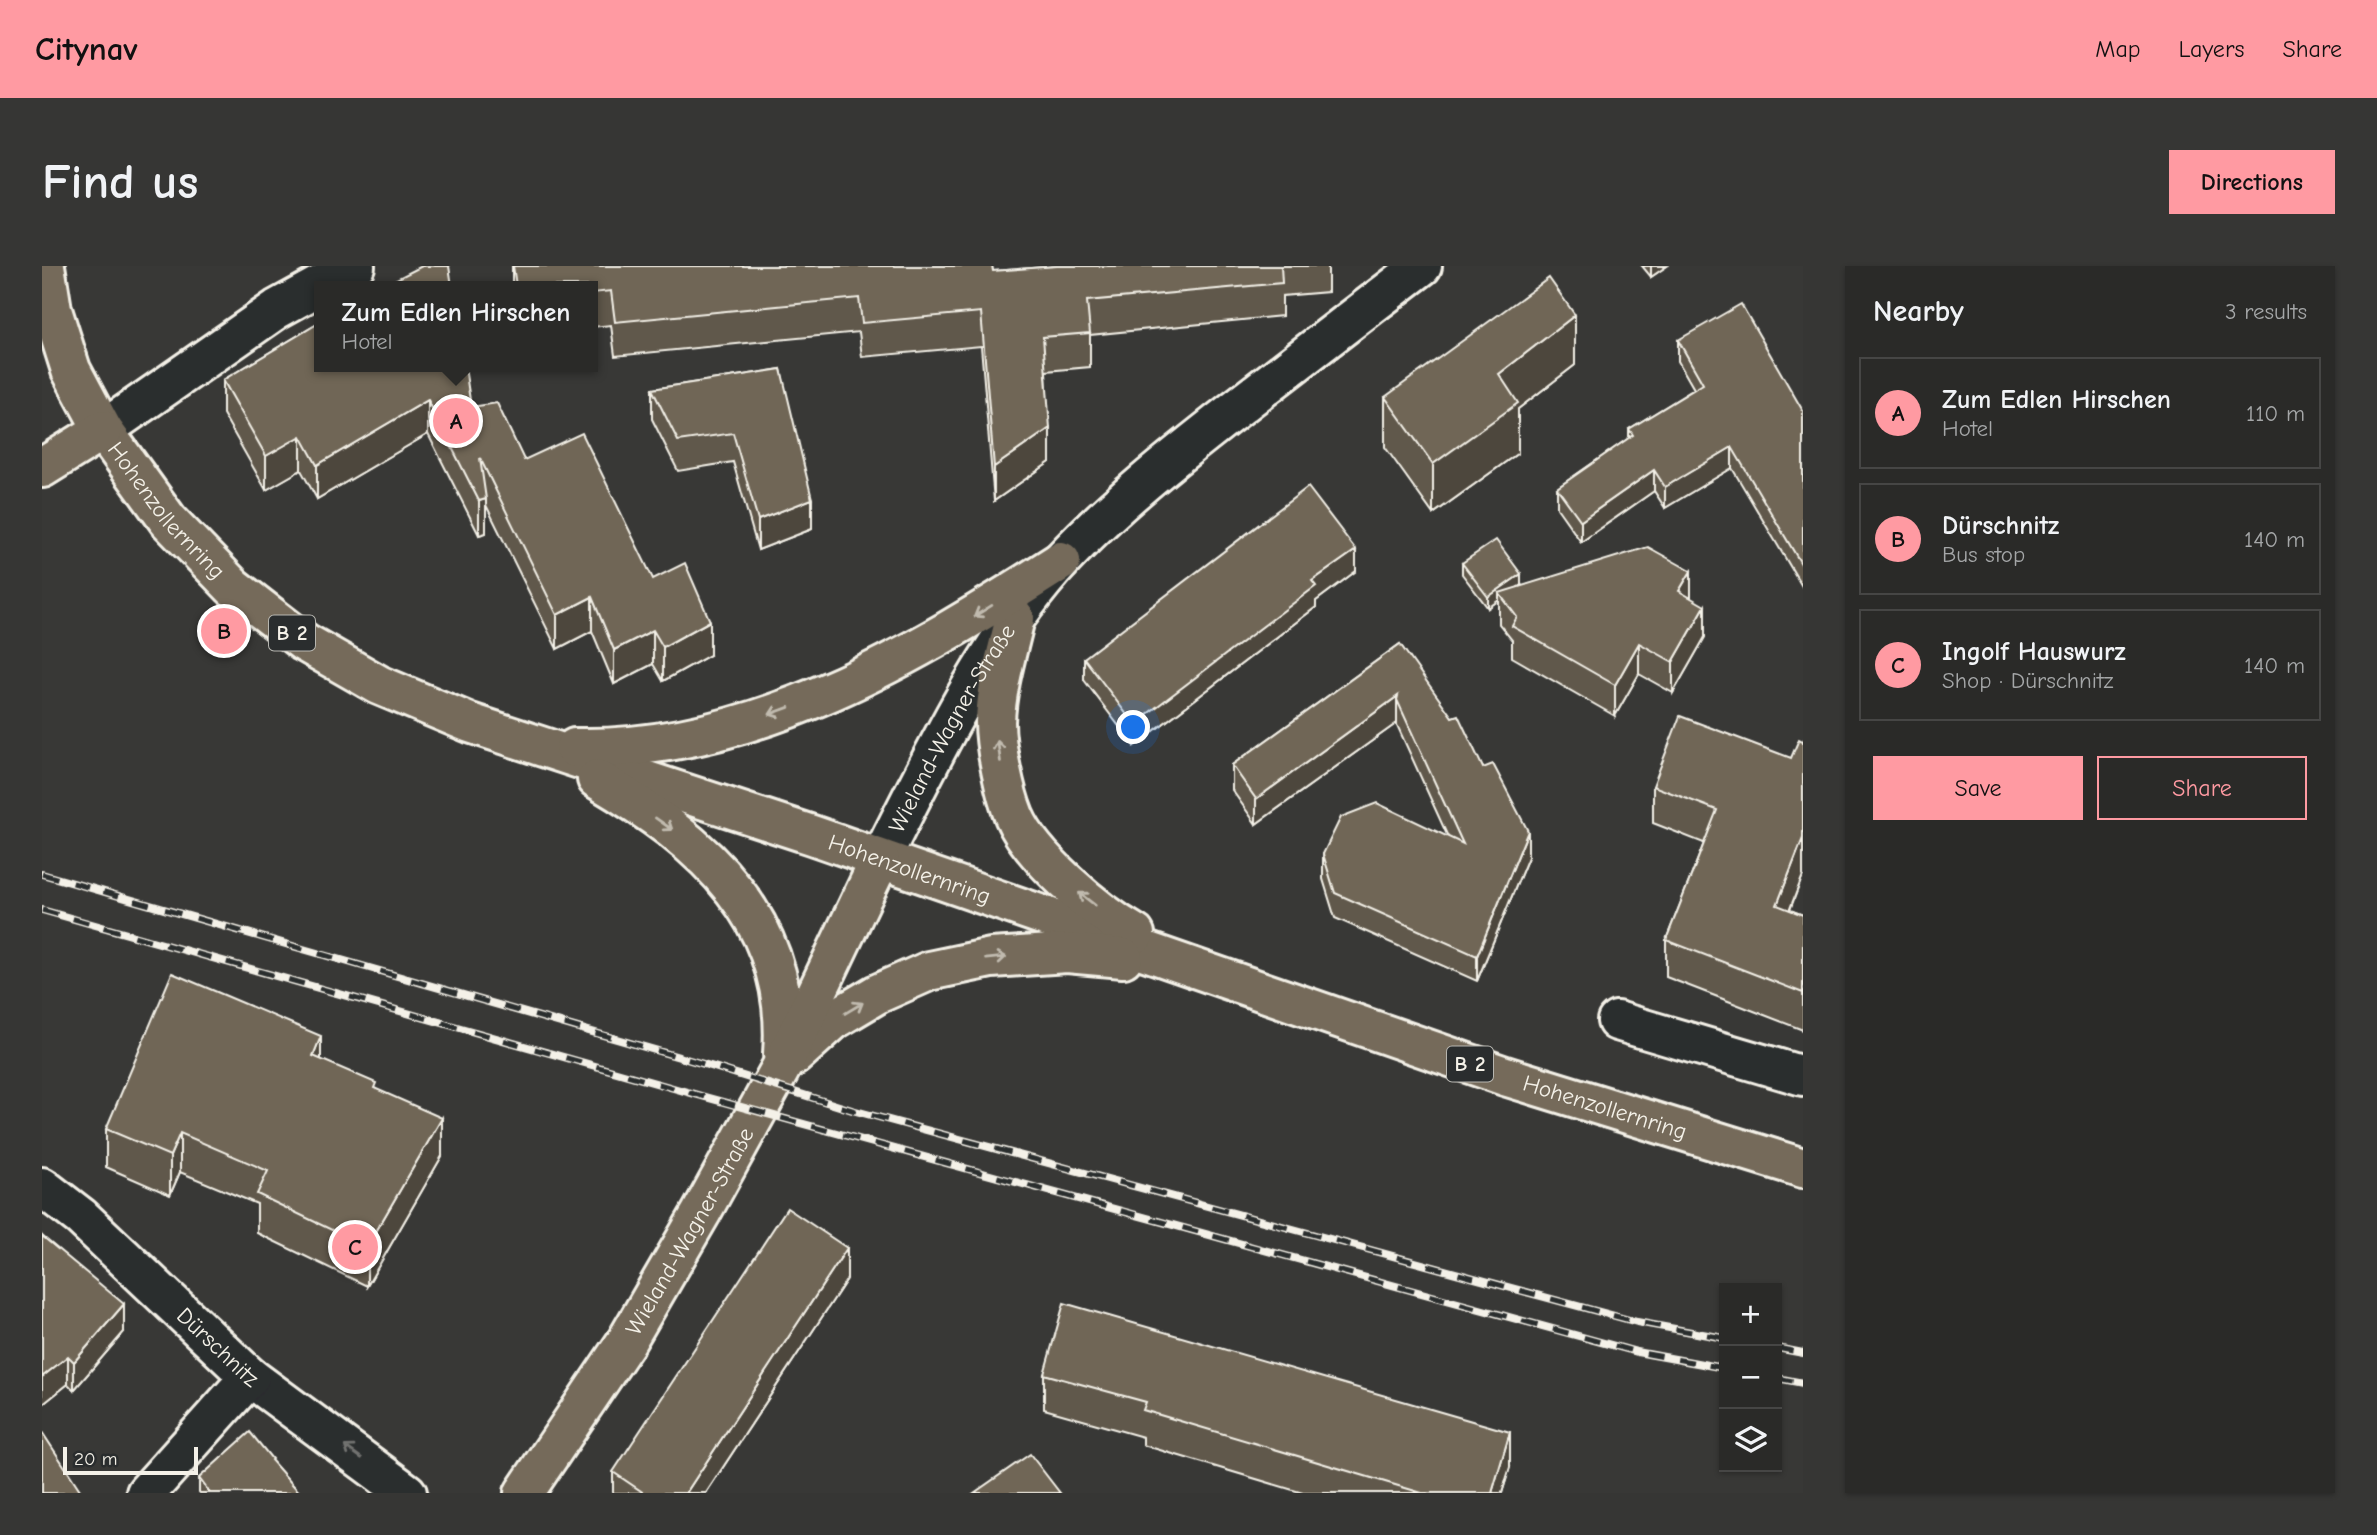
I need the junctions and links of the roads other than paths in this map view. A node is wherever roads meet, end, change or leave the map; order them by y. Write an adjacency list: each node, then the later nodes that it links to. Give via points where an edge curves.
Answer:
1 (45, 266): 6 (main road, Hohenzollernring, via 52,310 71,370)
2 (355, 266): 4 (street)
3 (1422, 266): 8 (street, Wieland-Wagner-Straße, via 1194,441)
4 (328, 281)
5 (314, 289): 6 (street, via 277,309)
6 (103, 430): 7 (main road); 10 (main road, Hohenzollernring / B 2, via 169,520 233,587 304,642 379,685 470,723)
7 (42, 468)
8 (1061, 561): 9 (street, Wieland-Wagner-Straße); 10 (main road, one-way to 10, via 920,648 758,719 701,734 602,748)
9 (1016, 618): 11 (street, Wieland-Wagner-Straße, via 967,695); 12 (main road, one-way to 9, via 1122,926 1074,889 1035,849 1014,818 995,723)
10 (545, 747): 11 (main road, Hohenzollernring / B 2); 14 (main road, one-way to 14, via 622,793 683,837 729,883 759,925 779,984 785,1027)
11 (880, 860): 12 (main road, Hohenzollernring / B 2); 14 (main road, Wieland-Wagner-Straße)
12 (1185, 964): 14 (main road, one-way to 12, via 835,1019 929,971 991,958 1067,953); 16 (main road, Hohenzollernring / B 2, via 1505,1076)
13 (1618, 1021): 15 (street)
14 (782, 1066): 21 (main road, Wieland-Wagner-Straße, via 625,1342)
15 (1803, 1076)
16 (1803, 1168)
17 (42, 1187): 18 (street, Dürschnitz, via 81,1217)
18 (250, 1377): 19 (street); 20 (street, Dürschnitz, one-way to 18)
19 (146, 1493)
20 (407, 1493)
21 (524, 1493)

